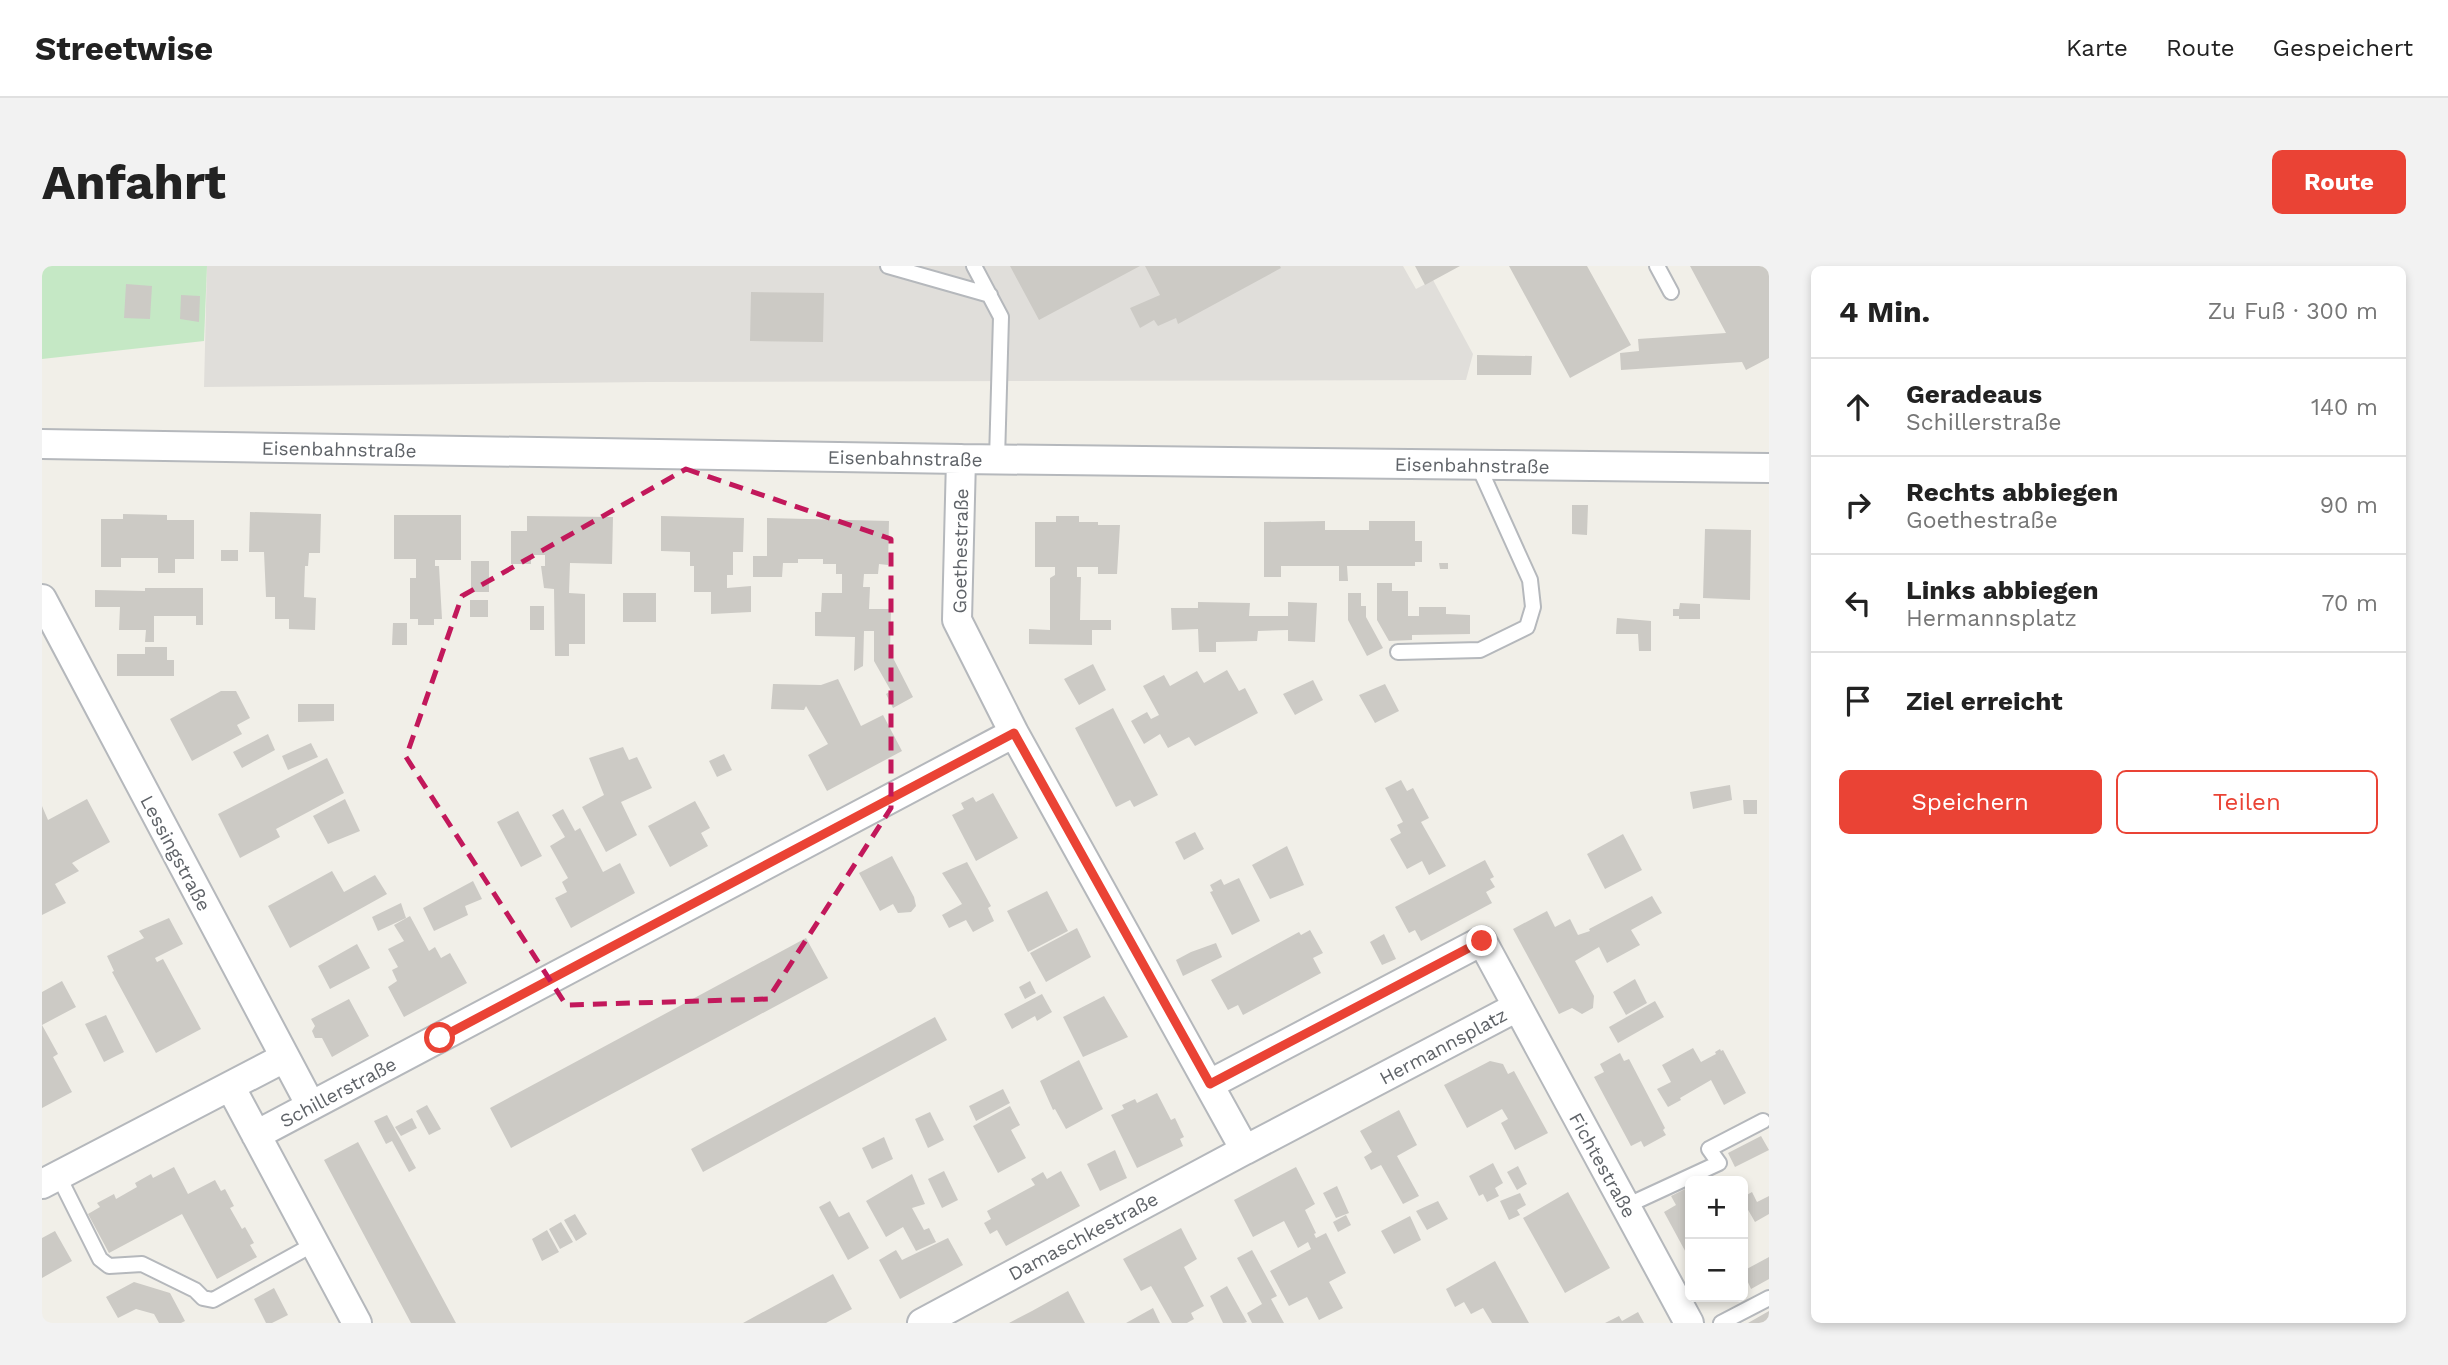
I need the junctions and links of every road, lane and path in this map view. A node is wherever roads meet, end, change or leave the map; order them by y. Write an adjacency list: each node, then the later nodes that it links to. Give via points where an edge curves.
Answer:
1 (888, 266): 5 (lane)
2 (974, 266): 5 (lane)
3 (1657, 266): 4 (lane)
4 (1671, 292)
5 (990, 295): 8 (lane, via 1001,317)
6 (42, 444): 7 (street, Eisenbahnstraße)
7 (961, 459): 8 (street, Eisenbahnstraße); 13 (street, Goethestraße, via 957,620)
8 (997, 459): 9 (street, Eisenbahnstraße)
9 (1478, 465): 10 (street, Eisenbahnstraße); 12 (lane, via 1530,580 1533,607 1527,627 1480,650)
10 (1769, 468)
11 (42, 599): 15 (street, Lessingstraße)
12 (1398, 652)
13 (1014, 733): 16 (street, Goethestraße); 18 (street, Schillerstraße)
14 (1517, 1007): 16 (street, Hermannsplatz, via 1482,941); 21 (street, Hermannsplatz); 23 (street, Fichtestraße)
15 (284, 1058): 17 (street); 18 (street, Lessingstraße)
16 (1210, 1084): 21 (street)
17 (230, 1086): 20 (street); 22 (street)
18 (311, 1106): 20 (street, Schillerstraße)
19 (1763, 1121): 23 (lane, via 1709,1149 1718,1163)
20 (256, 1135): 24 (street)
21 (1245, 1150): 27 (street, Damaschkestraße)
22 (50, 1179): 24 (lane, via 100,1259 109,1266 142,1264 203,1298 213,1300)
23 (1626, 1206): 28 (street, Fichtestraße)
24 (314, 1244): 26 (street)
25 (1769, 1297): 29 (lane)
26 (357, 1323)
27 (922, 1323)
28 (1689, 1323)
29 (1721, 1323)

